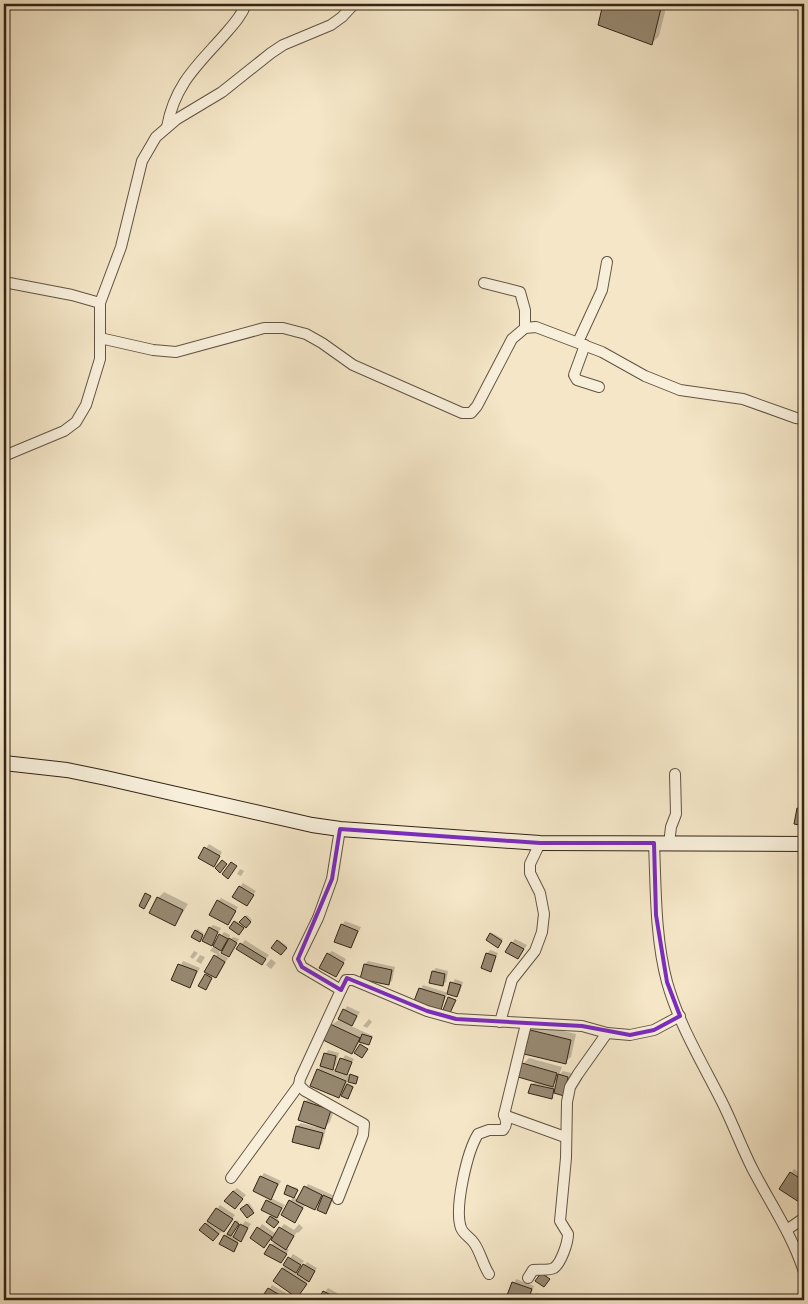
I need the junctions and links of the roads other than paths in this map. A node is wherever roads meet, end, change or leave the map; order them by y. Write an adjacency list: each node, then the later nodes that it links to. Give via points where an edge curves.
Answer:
1 (246, 4): 3 (street, via 239,18 186,77 171,106)
2 (354, 4): 3 (street, via 331,25 283,45 222,92)
3 (167, 126): 7 (street, via 156,137 142,161 121,248)
4 (607, 262): 10 (street, via 602,290)
5 (4, 282): 7 (street)
6 (484, 283): 8 (street, via 520,292)
7 (100, 303): 9 (street)
8 (525, 328): 9 (street, via 512,339 471,413 462,413 365,371 306,334 283,328 264,328 176,352); 10 (street, via 536,327)
9 (100, 338): 13 (street, via 100,359 86,405 76,422 64,431)
10 (581, 344): 11 (street, via 574,375 577,380); 12 (street, via 680,390 743,399)
11 (599, 387)
12 (804, 419)
13 (4, 456)
14 (4, 763): 16 (street, via 67,770)
15 (675, 774): 19 (street, via 676,814)
16 (340, 829): 17 (street); 21 (street, via 332,879 298,959 302,967)
17 (540, 843): 18 (street); 23 (street, via 530,864 530,873 540,893 544,914 542,932 534,952 512,980)
18 (654, 843): 19 (street); 22 (street, via 656,914 667,982)
19 (668, 844): 20 (street)
20 (804, 844)
21 (341, 990): 23 (street, via 346,980 353,980 427,1012 456,1019); 26 (street)
22 (680, 1016): 25 (street, via 643,1034); 32 (street, via 752,1169)
23 (500, 1022): 24 (street)
24 (526, 1024): 25 (street, via 582,1026); 27 (street)
25 (607, 1033): 28 (street, via 570,1087)
26 (299, 1085): 29 (street); 30 (street, via 364,1124 363,1135)
27 (504, 1115): 28 (street); 34 (street, via 507,1122 502,1130 483,1131 472,1144 459,1216 463,1233 474,1243)
28 (565, 1137): 35 (street, via 560,1220 568,1241 556,1266 549,1270 533,1270)
29 (230, 1178)
30 (338, 1199)
31 (804, 1218): 32 (street)
32 (788, 1229): 33 (street)
33 (804, 1272)
34 (489, 1274)
35 (528, 1278)

